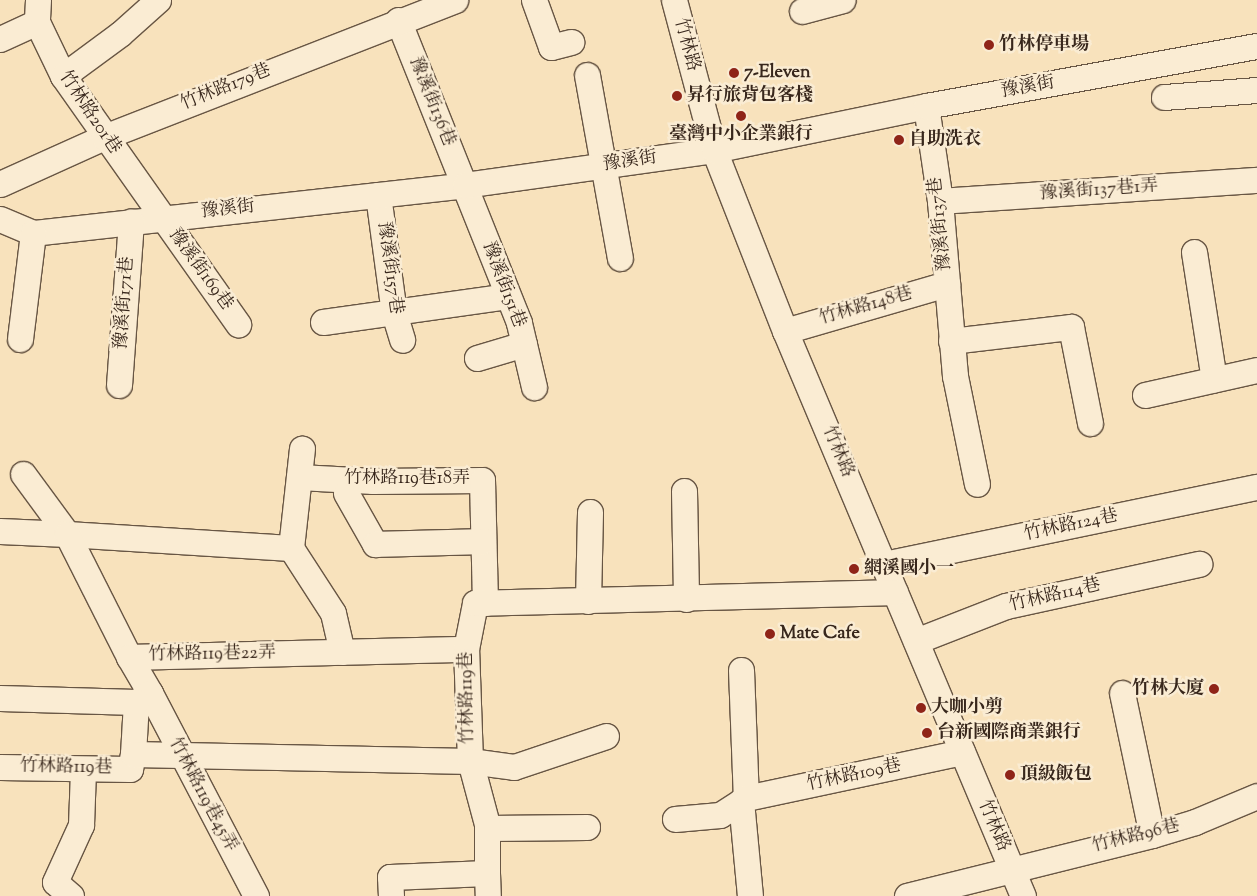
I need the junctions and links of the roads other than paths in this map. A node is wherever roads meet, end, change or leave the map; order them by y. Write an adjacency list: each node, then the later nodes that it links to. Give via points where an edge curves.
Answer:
1 (158, 0): 12 (street, via 120,34)
2 (454, 0): 8 (street, 竹林路179巷)
3 (534, 0): 10 (street, via 551,46)
4 (674, 0): 18 (street, 竹林路)
5 (843, 0): 7 (street)
6 (38, 11): 9 (street); 12 (street, 竹林路201巷)
7 (802, 12)
8 (398, 20): 17 (street, 竹林路179巷); 22 (street, 豫溪街136巷)
9 (0, 39)
10 (571, 42)
11 (1257, 46): 16 (street, 豫溪街)
12 (63, 76): 17 (street, 竹林路201巷)
13 (588, 76): 19 (street)
14 (1257, 90): 15 (street)
15 (1164, 97)
16 (926, 106): 18 (street, 豫溪街); 24 (street, 豫溪街137巷)
17 (104, 137): 21 (street, 竹林路179巷); 25 (street, 竹林路201巷)
18 (714, 150): 19 (street, 豫溪街); 36 (street, 竹林路)
19 (604, 165): 22 (street, 豫溪街); 30 (street)
20 (1257, 180): 24 (street, 豫溪街137巷1弄)
21 (0, 184)
22 (465, 185): 23 (street, 豫溪街); 32 (street, 豫溪街151巷)
23 (378, 196): 25 (street, 豫溪街); 33 (street, 豫溪街157巷)
24 (940, 201): 31 (street, 豫溪街137巷)
25 (161, 217): 27 (street, 豫溪街); 35 (street, 豫溪街169巷)
26 (0, 219): 28 (street, 豫溪街)
27 (131, 221): 28 (street, 豫溪街); 44 (street, 豫溪街171巷)
28 (34, 233): 37 (street)
29 (1194, 252): 43 (street)
30 (620, 258)
31 (947, 284): 36 (street, 竹林路148巷); 39 (street, 豫溪街137巷)
32 (507, 296): 33 (street); 40 (street, 豫溪街151巷)
33 (394, 313): 34 (street); 38 (street, 豫溪街157巷)
34 (323, 322)
35 (238, 324)
36 (785, 331): 60 (street, 竹林路)
37 (20, 339)
38 (402, 340)
39 (951, 341): 47 (street, via 1071,327); 51 (street, 豫溪街137巷)
40 (524, 344): 41 (street); 45 (street, 豫溪街151巷)
41 (477, 358)
42 (1257, 370): 43 (street)
43 (1214, 379): 46 (street)
44 (119, 385)
45 (534, 387)
46 (1144, 395)
47 (1090, 423)
48 (302, 449): 50 (street)
49 (23, 474): 57 (street, 竹林路119巷22弄)
50 (298, 477): 58 (street, 竹林路119巷18弄, via 373,481 482,480); 59 (street)
51 (977, 484)
52 (1257, 487): 60 (street, 竹林路124巷)
53 (684, 491): 63 (street)
54 (346, 493): 58 (street, via 374,544)
55 (590, 512): 64 (street)
56 (0, 531): 57 (street)
57 (67, 534): 59 (street); 69 (street, 竹林路119巷22弄)
58 (483, 541): 65 (street, 竹林路119巷18弄)
59 (291, 548): 68 (street, via 333,613)
60 (884, 564): 62 (street, 竹林路)
61 (1199, 564): 66 (street, 竹林路114巷, via 1006,606)
62 (895, 592): 63 (street); 66 (street, 竹林路)
63 (686, 599): 64 (street)
64 (588, 601): 65 (street)
65 (485, 603): 67 (street, 竹林路119巷, via 475,603)
66 (916, 642): 75 (street, 竹林路)
67 (466, 649): 68 (street, 竹林路119巷22弄); 78 (street, 竹林路119巷)
68 (342, 652): 69 (street, 竹林路119巷22弄)
69 (129, 657): 73 (street, 竹林路119巷45弄)
70 (741, 670): 82 (street)
71 (1122, 693): 86 (street)
72 (0, 698): 73 (street)
73 (143, 698): 76 (street); 77 (street, 竹林路119巷45弄)
74 (606, 736): 78 (street, via 514,767)
75 (962, 752): 82 (street, 竹林路109巷); 87 (street, 竹林路)
76 (133, 754): 77 (street, 竹林路119巷); 80 (street, 竹林路119巷, via 130,769)
77 (180, 756): 78 (street, 竹林路119巷); 90 (street, 竹林路119巷45弄)
78 (470, 762): 84 (street)
79 (0, 767): 80 (street, 竹林路119巷)
80 (83, 770): 89 (street, via 81,825)
81 (1257, 796): 86 (street, 竹林路96巷, via 1195,822)
82 (744, 800): 83 (street, 竹林路109巷, via 720,815); 92 (street)
83 (675, 819)
84 (487, 823): 85 (street, via 488,828); 88 (street)
85 (587, 827)
86 (1152, 835): 87 (street, 竹林路96巷)
87 (1012, 870): 93 (street, 竹林路96巷); 94 (street, 竹林路)
88 (487, 884): 91 (street, via 390,877)
89 (57, 891)
90 (256, 896)
91 (391, 896)
92 (750, 896)
93 (907, 896)
94 (1024, 896)

